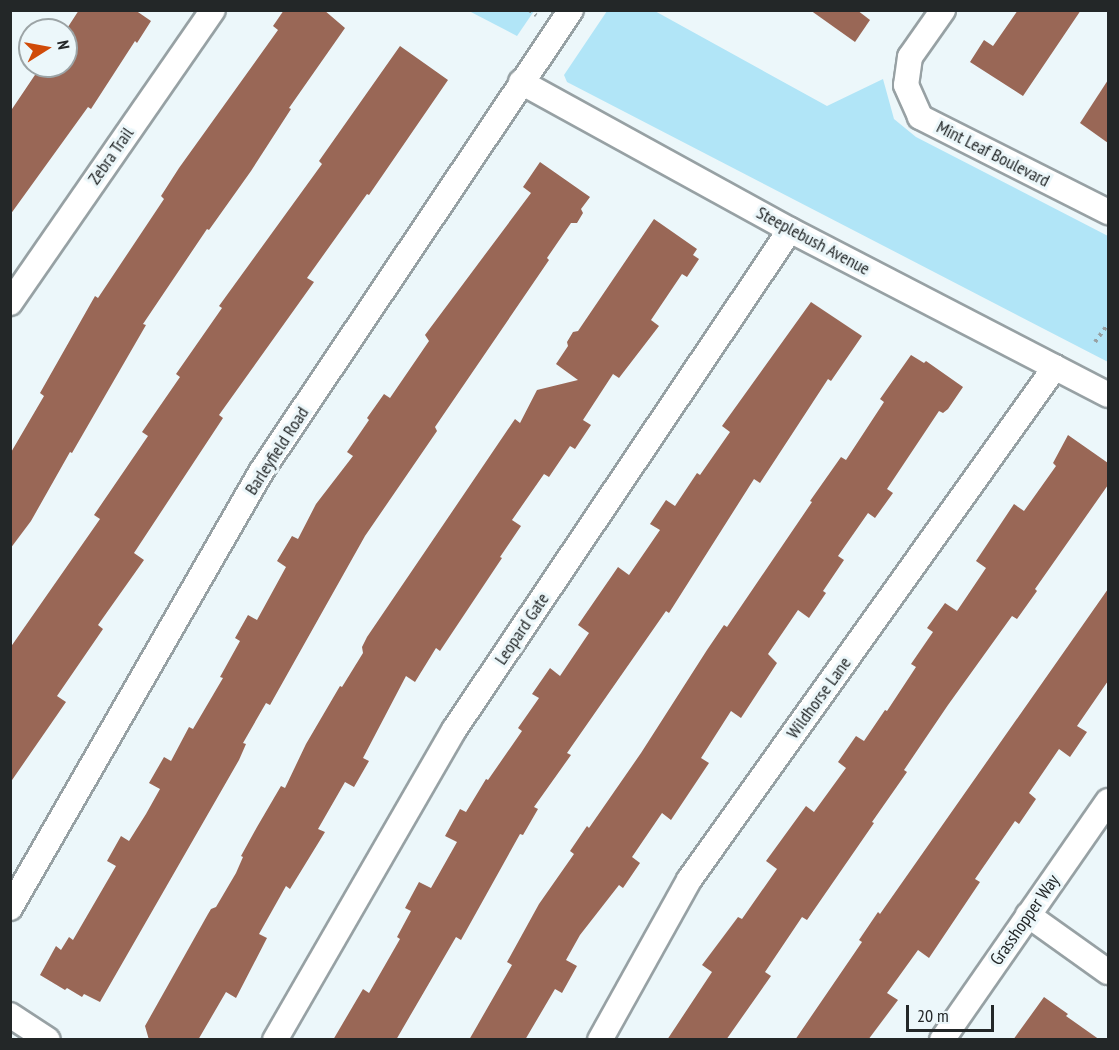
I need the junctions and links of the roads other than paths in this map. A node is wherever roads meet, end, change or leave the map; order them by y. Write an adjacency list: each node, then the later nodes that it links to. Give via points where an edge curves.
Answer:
1 (213, 10): 7 (street, Zebra Trail)
2 (571, 10): 4 (street, Barleyfield Road)
3 (943, 10): 5 (street, Mint Leaf Boulevard, via 910,57 906,86 920,117)
4 (521, 82): 6 (street, Steeplebush Avenue); 11 (street, Barleyfield Road, via 261,472)
5 (1108, 212)
6 (789, 230): 8 (street, Steeplebush Avenue); 16 (street, Leopard Gate, via 454,730)
7 (10, 303)
8 (1055, 367): 9 (street, Steeplebush Avenue); 17 (street, Wildhorse Lane, via 689,880)
9 (1108, 395)
10 (1108, 801): 12 (street, Grasshopper Way)
11 (10, 908)
12 (1028, 915): 13 (street); 18 (street, Grasshopper Way)
13 (1108, 972)
14 (10, 1016): 15 (street)
15 (48, 1040)
16 (275, 1040)
17 (600, 1040)
18 (942, 1040)

